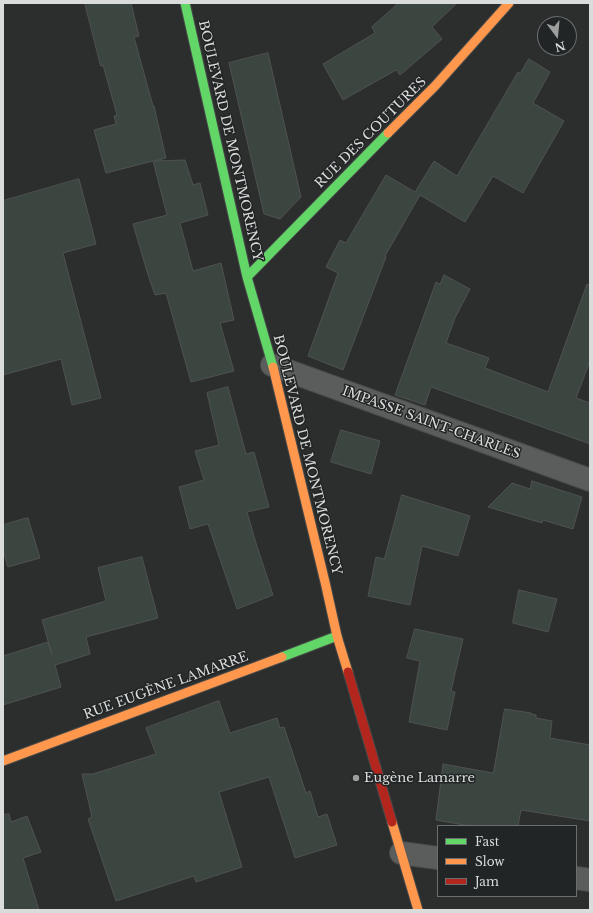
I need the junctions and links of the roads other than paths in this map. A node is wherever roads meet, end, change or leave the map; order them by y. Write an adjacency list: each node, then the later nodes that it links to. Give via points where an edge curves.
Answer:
1 (185, 3): 3 (street, BOULEVARD DE MONTMORENCY)
2 (509, 3): 3 (street, RUE DES COUTURES, via 435,86)
3 (247, 277): 4 (street, BOULEVARD DE MONTMORENCY)
4 (272, 365): 5 (street, IMPASSE SAINT-CHARLES); 6 (street, BOULEVARD DE MONTMORENCY)
5 (590, 480)
6 (338, 636): 7 (street, RUE EUGÈNE LAMARRE); 8 (street, BOULEVARD DE MONTMORENCY)
7 (3, 761)
8 (401, 853): 9 (street); 12 (street, BOULEVARD DE MONTMORENCY)
9 (437, 858)
10 (577, 878): 11 (street)
11 (590, 880)
12 (418, 910)

